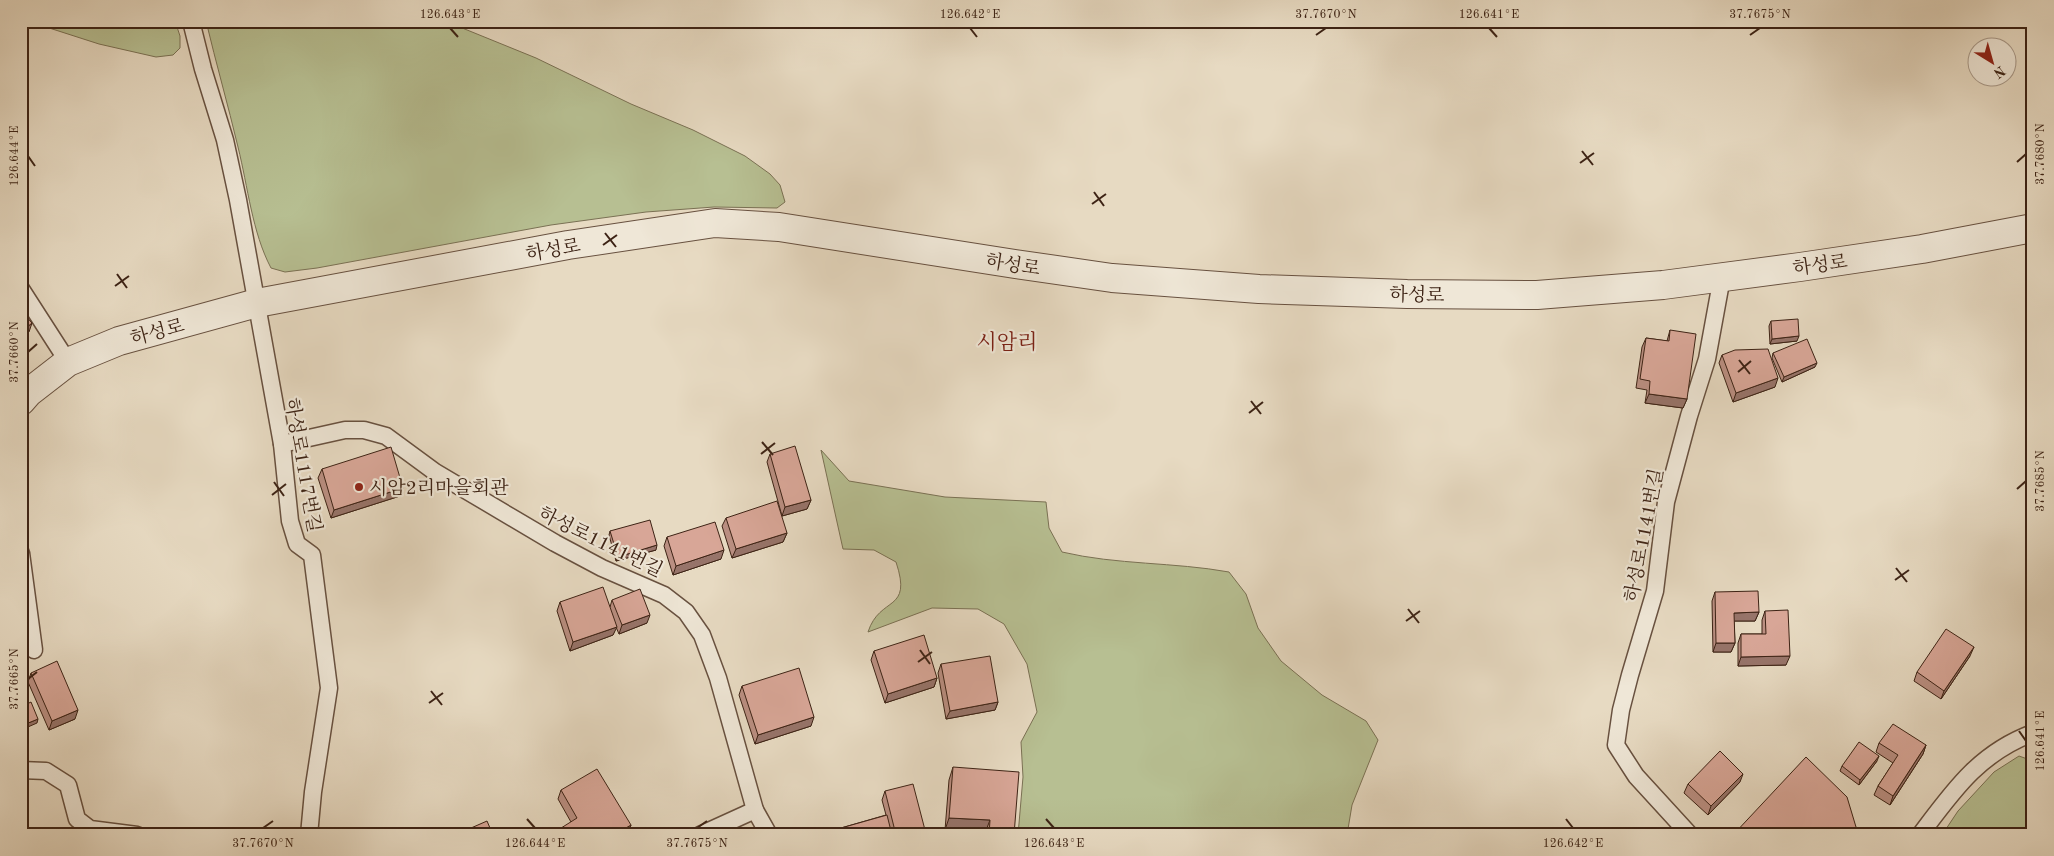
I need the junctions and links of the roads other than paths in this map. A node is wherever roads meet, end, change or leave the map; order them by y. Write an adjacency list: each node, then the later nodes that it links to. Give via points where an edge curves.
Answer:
1 (191, 21): 5 (lane, 하성로1117번길, via 225,140)
2 (2033, 228): 3 (street, 하성로)
3 (1722, 277): 5 (street, 하성로, via 1537,295 1259,289 1112,278 779,227 715,223 568,245); 18 (lane, 하성로1141번길, via 1707,359 1666,502 1655,591 1625,692 1616,745 1636,776)
4 (21, 289): 6 (lane)
5 (257, 302): 6 (street, 하성로, via 119,341); 8 (lane, 하성로1117번길)
6 (68, 362): 7 (street, 하성로)
7 (21, 401)
8 (282, 444): 13 (lane, 하성로1141번길, via 345,430 364,430 386,436 435,472 547,539 664,595 686,612 702,635 718,678); 16 (lane, 하성로1117번길, via 290,521 297,544 312,555 329,688 313,792)
9 (21, 553): 10 (lane)
10 (34, 650)
11 (2033, 733): 19 (lane, via 2012,741 1983,760 1947,798)
12 (21, 770): 15 (lane, via 46,771 68,785 77,819 90,829)
13 (755, 810): 14 (lane); 17 (lane, 하성로1141번길)
14 (707, 833)
15 (136, 835)
16 (310, 835)
17 (768, 835)
18 (1690, 835)
19 (1920, 835)

